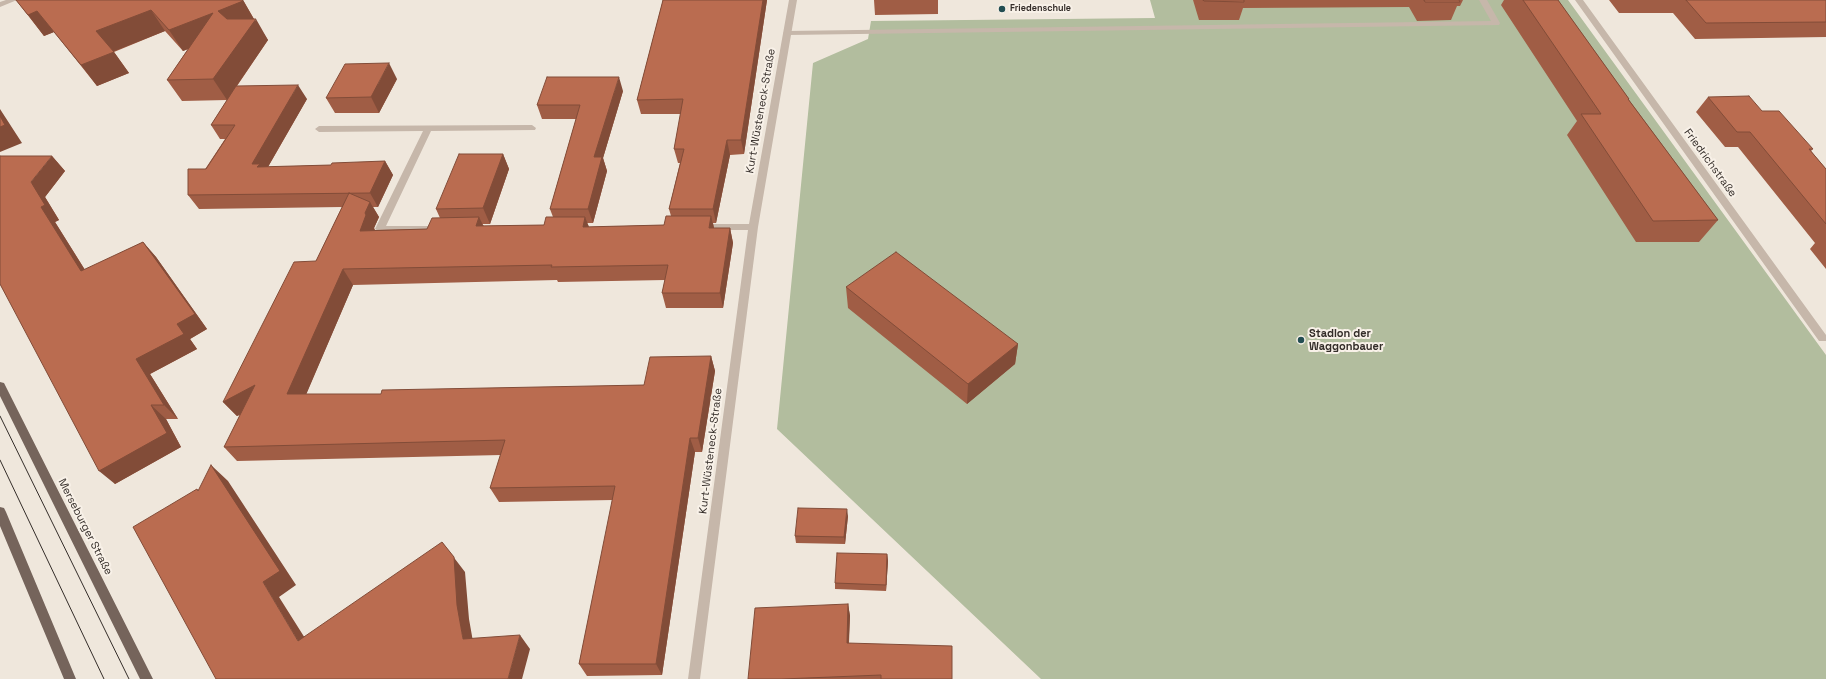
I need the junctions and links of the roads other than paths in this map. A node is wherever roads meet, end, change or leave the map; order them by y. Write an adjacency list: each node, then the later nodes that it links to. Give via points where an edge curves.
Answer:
1 (13, 0): 5 (street)
2 (793, 0): 6 (street, Kurt-Wüsteneck-Straße)
3 (1483, 0): 6 (street, via 1496,23)
4 (1579, 0): 13 (street, Friedrichstraße)
5 (0, 4)
6 (787, 33): 10 (street, Kurt-Wüsteneck-Straße)
7 (428, 128): 8 (street); 9 (street); 12 (street, via 380,229)
8 (532, 128)
9 (319, 129)
10 (753, 226): 11 (street); 18 (street, Kurt-Wüsteneck-Straße)
11 (690, 227)
12 (451, 229)
13 (1823, 338)
14 (0, 386): 17 (main road, Merseburger Straße)
15 (0, 512): 16 (main road)
16 (70, 679)
17 (147, 679)
18 (694, 679)

